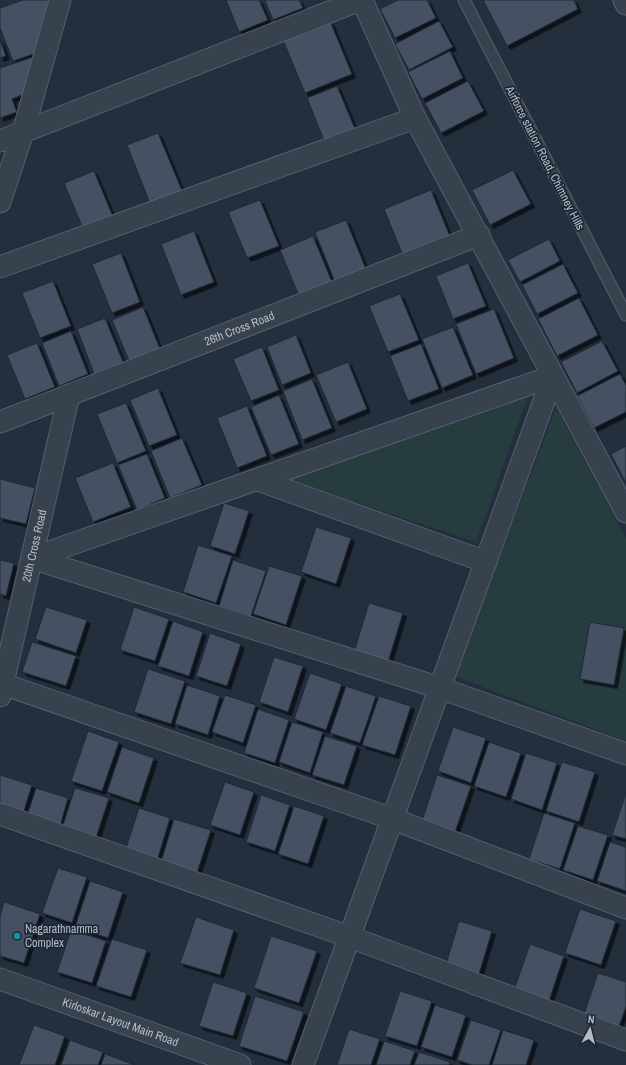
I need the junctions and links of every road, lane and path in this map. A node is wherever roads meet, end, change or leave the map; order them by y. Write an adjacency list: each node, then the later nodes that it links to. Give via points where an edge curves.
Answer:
1 (60, 0): 7 (street)
2 (361, 0): 6 (street); 7 (street)
3 (464, 0): 12 (lane, Airforce station Road, Chimney Hills)
4 (624, 0): 5 (street)
5 (626, 4)
6 (415, 118): 10 (street); 11 (street)
7 (23, 132): 8 (street); 9 (street)
8 (0, 141)
9 (0, 202)
10 (479, 236): 13 (street); 14 (street, 26th Cross Road)
11 (0, 267)
12 (626, 315)
13 (553, 376): 16 (street); 17 (street); 19 (street)
14 (69, 395): 15 (street, 26th Cross Road); 18 (street, 20th Cross Road)
15 (0, 422)
16 (258, 480): 18 (street); 19 (street)
17 (626, 512)
18 (32, 558): 20 (street); 21 (street, 20th Cross Road)
19 (486, 562): 20 (street)
20 (440, 688): 22 (street); 24 (street)
21 (2, 690): 24 (street)
22 (626, 754)
23 (0, 814): 26 (street)
24 (393, 818): 25 (street); 26 (street)
25 (626, 908)
26 (350, 937): 28 (street); 30 (street)
27 (0, 980): 29 (street, Kirloskar Layout Main Road)
28 (626, 1040)
29 (240, 1065)
30 (303, 1065)

